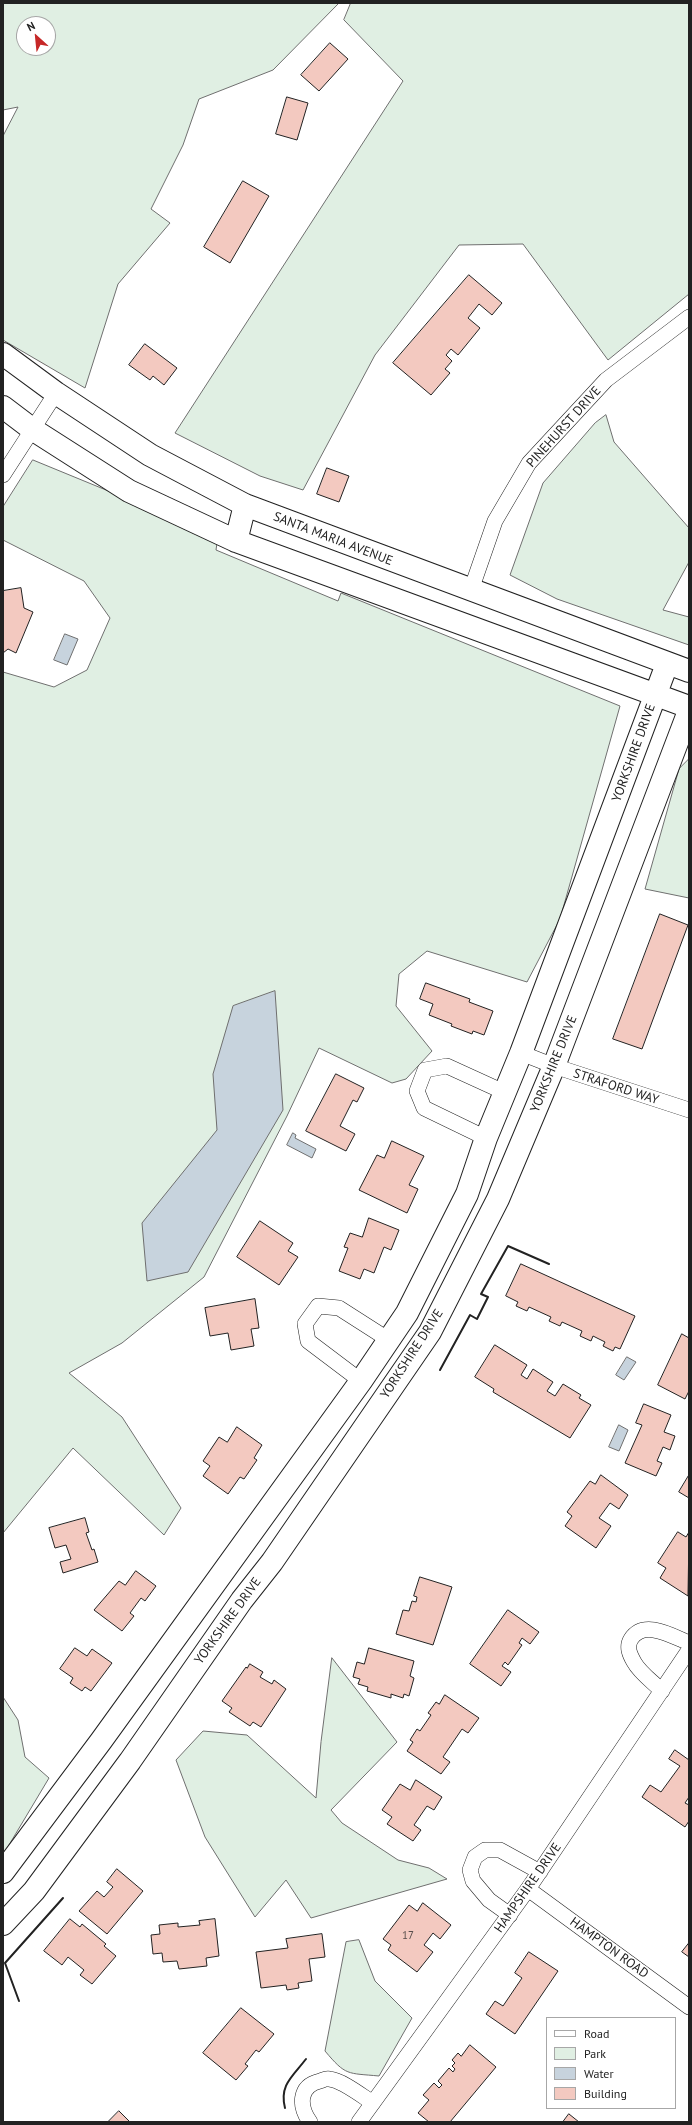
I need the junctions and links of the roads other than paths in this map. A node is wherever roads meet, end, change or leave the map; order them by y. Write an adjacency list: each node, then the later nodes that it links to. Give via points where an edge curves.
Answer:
1 (689, 317): 10 (street, PINEHURST DRIVE, via 606,380 529,463 495,521)
2 (3, 354): 3 (street, SANTA MARIA AVENUE)
3 (56, 393): 5 (street); 7 (street, SANTA MARIA AVENUE, via 150,456)
4 (3, 407): 5 (street)
5 (32, 429): 6 (street); 8 (street, via 130,490)
6 (3, 475)
7 (245, 505): 8 (street); 9 (street, SANTA MARIA AVENUE)
8 (236, 541): 11 (street)
9 (412, 569): 10 (street, SANTA MARIA AVENUE); 11 (street)
10 (471, 590): 12 (street, SANTA MARIA AVENUE)
11 (398, 601): 14 (street)
12 (667, 664): 13 (street, SANTA MARIA AVENUE); 14 (street, YORKSHIRE DRIVE)
13 (689, 671)
14 (655, 695): 15 (street); 17 (street, YORKSHIRE DRIVE)
15 (689, 707)
16 (689, 711): 18 (street, YORKSHIRE DRIVE)
17 (521, 1053): 18 (street, STRAFORD WAY); 19 (street, YORKSHIRE DRIVE)
18 (554, 1066): 20 (street, STRAFORD WAY); 25 (street, YORKSHIRE DRIVE, via 498,1199 430,1332)
19 (504, 1092): 21 (street, YORKSHIRE DRIVE); 21 (street, via 447,1066 425,1070 417,1091 424,1108)
20 (689, 1110)
21 (486, 1138): 22 (street, YORKSHIRE DRIVE, via 467,1194 407,1313)
22 (390, 1340): 23 (street, YORKSHIRE DRIVE); 23 (street, via 339,1308 318,1306 305,1324 308,1341)
23 (361, 1381): 24 (street, YORKSHIRE DRIVE)
24 (232, 1559): 25 (street); 29 (street, YORKSHIRE DRIVE)
25 (259, 1578): 33 (street, YORKSHIRE DRIVE, via 130,1761 34,1891)
26 (689, 1643): 28 (street, via 654,1629 640,1630 629,1642 629,1652 635,1664)
27 (689, 1650): 28 (street, HAMPSHIRE DRIVE)
28 (662, 1691): 30 (street, HAMPSHIRE DRIVE)
29 (3, 1872)
30 (540, 1872): 31 (street, HAMPSHIRE DRIVE); 32 (street, via 500,1850 485,1850 475,1857 470,1870 473,1881 489,1900)
31 (528, 1889): 32 (street, HAMPSHIRE DRIVE); 34 (street, HAMPTON ROAD)
32 (510, 1915): 35 (street, HAMPSHIRE DRIVE)
33 (3, 1924)
34 (689, 2007)
35 (374, 2103): 36 (street, via 354,2090 329,2079 315,2082 305,2088 301,2100 304,2114); 37 (street, HAMPSHIRE DRIVE)
36 (310, 2122)
37 (359, 2122)

